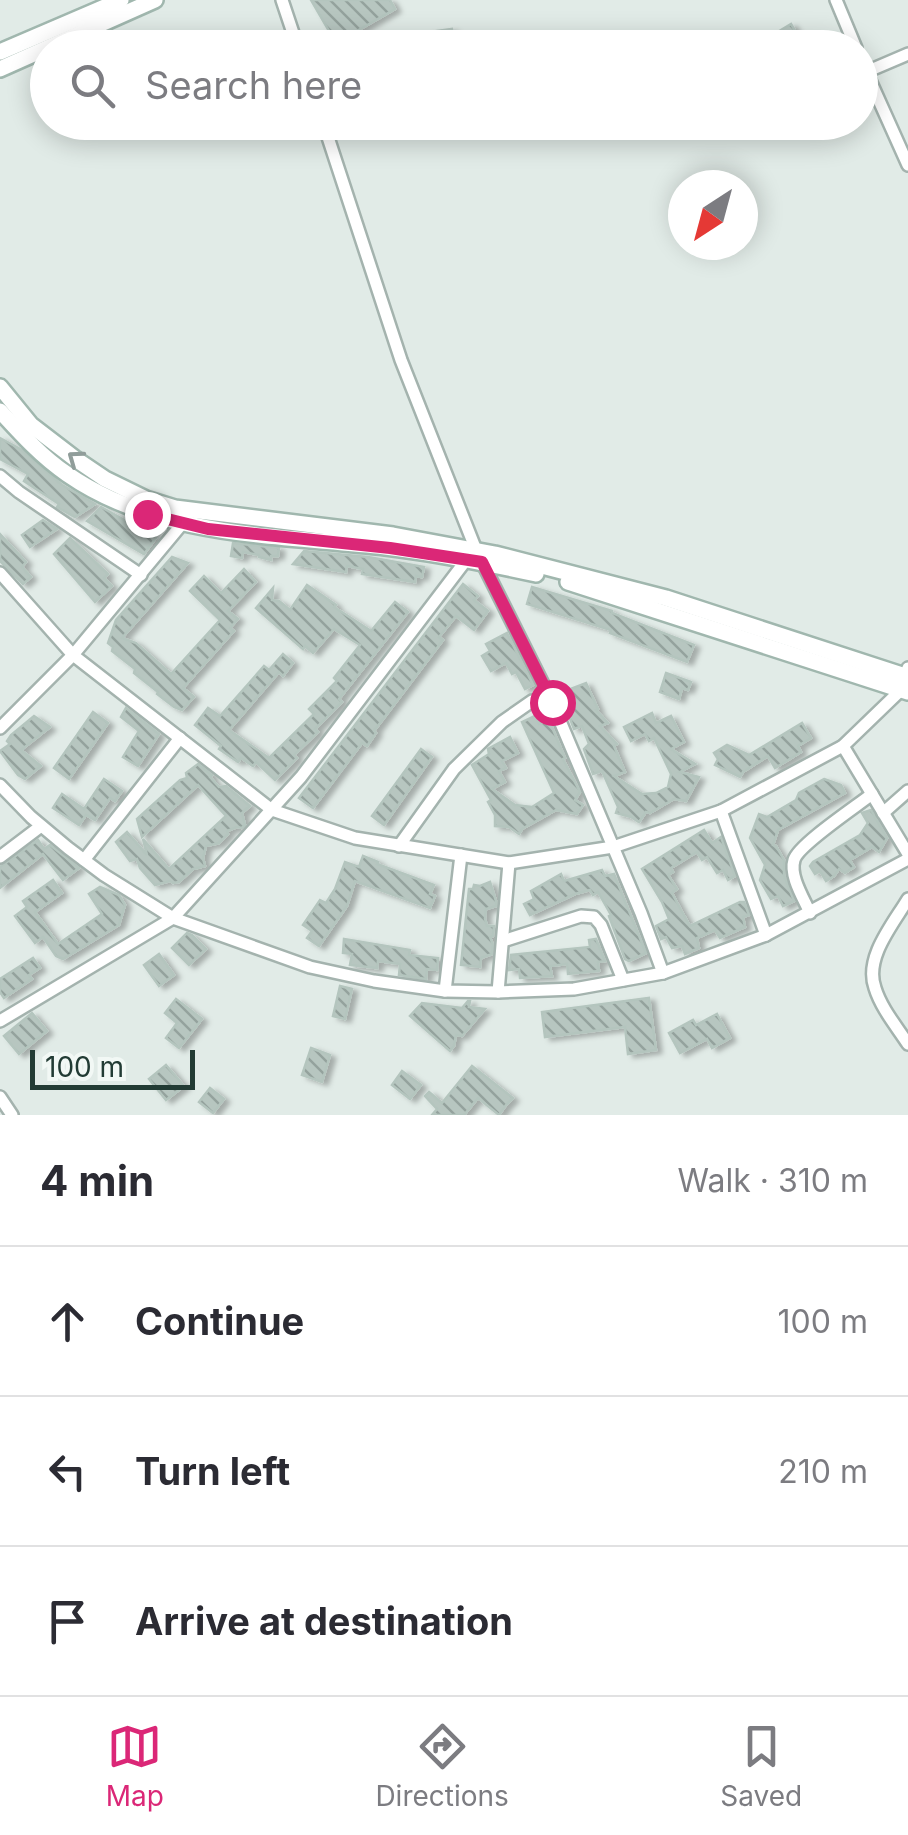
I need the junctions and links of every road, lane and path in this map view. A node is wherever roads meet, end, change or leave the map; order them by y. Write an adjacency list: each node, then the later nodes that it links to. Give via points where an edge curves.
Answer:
1 (121, 0): 5 (street)
2 (155, 0): 6 (street)
3 (282, 0): 7 (street)
4 (836, 0): 8 (street)
5 (51, 30)
6 (88, 30)
7 (292, 30)
8 (848, 30)
9 (30, 39): 10 (street)
10 (0, 52)
11 (908, 54): 13 (street)
12 (30, 56): 14 (street)
13 (878, 67)
14 (0, 69)
15 (878, 99): 17 (street)
16 (329, 140): 22 (street)
17 (908, 165)
18 (0, 387): 21 (street, one-way to 18, via 105,479 31,425)
19 (0, 411): 21 (street, via 67,474 147,514)
20 (0, 476): 24 (street)
21 (188, 517): 22 (street, via 393,534); 24 (street)
22 (475, 557): 26 (street, via 597,578); 27 (street); 34 (street)
23 (0, 573): 25 (street)
24 (141, 575): 25 (street)
25 (73, 655): 28 (street); 29 (street)
26 (906, 681): 30 (street)
27 (552, 702): 38 (street, via 532,701 502,722 454,769); 39 (street)
28 (0, 728)
29 (180, 738): 34 (street); 43 (street)
30 (843, 746): 33 (street); 35 (street)
31 (0, 785): 37 (street)
32 (908, 792): 36 (street)
33 (872, 794): 36 (street); 46 (street, via 794,860)
34 (272, 810): 38 (street); 47 (street)
35 (721, 811): 39 (street); 48 (street)
36 (884, 813): 42 (street)
37 (41, 826): 41 (street); 43 (street)
38 (398, 846): 40 (street)
39 (612, 846): 44 (street); 50 (street)
40 (461, 855): 44 (street); 52 (street)
41 (0, 857)
42 (908, 857): 46 (street)
43 (84, 860): 47 (street)
44 (508, 863): 49 (street)
45 (908, 899): 55 (street, via 872,972 877,994)
46 (810, 913): 48 (street)
47 (173, 918): 52 (street, via 310,967); 54 (street)
48 (766, 935): 50 (street)
49 (503, 940): 51 (street, via 594,917); 53 (street)
50 (663, 973): 51 (street)
51 (623, 980): 53 (street)
52 (445, 991): 53 (street)
53 (498, 992)
54 (0, 1022)
55 (908, 1044)
56 (0, 1097): 57 (street)
57 (12, 1115)

